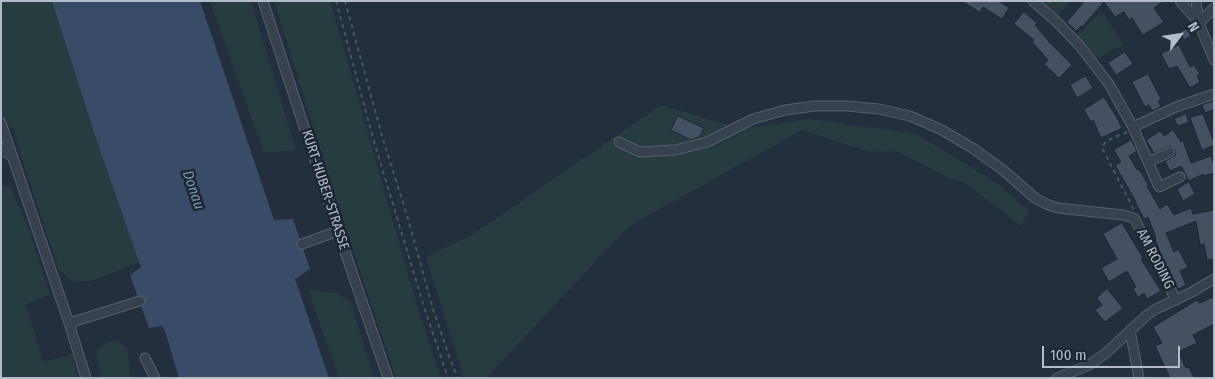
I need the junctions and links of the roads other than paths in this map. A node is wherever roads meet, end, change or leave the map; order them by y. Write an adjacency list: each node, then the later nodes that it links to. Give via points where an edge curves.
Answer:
1 (263, 1): 18 (street, KURT-HUBER-STRASSE)
2 (1033, 1): 10 (street, via 1057,22 1110,84)
3 (1180, 1): 6 (street)
4 (1196, 1): 6 (street)
5 (1214, 8): 6 (street)
6 (1199, 22): 7 (street)
7 (1214, 60)
8 (1214, 94): 10 (street, via 1176,107)
9 (1, 122): 14 (street)
10 (1133, 128): 16 (street)
11 (619, 142): 21 (street, AM RODING, via 640,152 675,150 707,142 753,119 815,106 879,109 910,116 974,148 1046,204 1134,218)
12 (1, 149): 14 (street)
13 (1170, 152): 16 (street)
14 (13, 157): 15 (street); 23 (street)
15 (1, 159)
16 (1148, 162): 17 (street, via 1158,187)
17 (1180, 177)
18 (338, 231): 19 (street); 30 (street, KURT-HUBER-STRASSE)
19 (302, 244)
20 (1214, 279): 21 (street)
21 (1176, 300): 24 (street, via 1156,309)
22 (140, 301): 23 (street)
23 (69, 323): 26 (street)
24 (1130, 330): 31 (street, via 1089,365); 32 (street)
25 (145, 358): 29 (street)
26 (82, 368): 27 (street); 28 (street)
27 (79, 378)
28 (86, 378)
29 (155, 378)
30 (388, 378)
31 (1057, 378)
32 (1139, 378)

